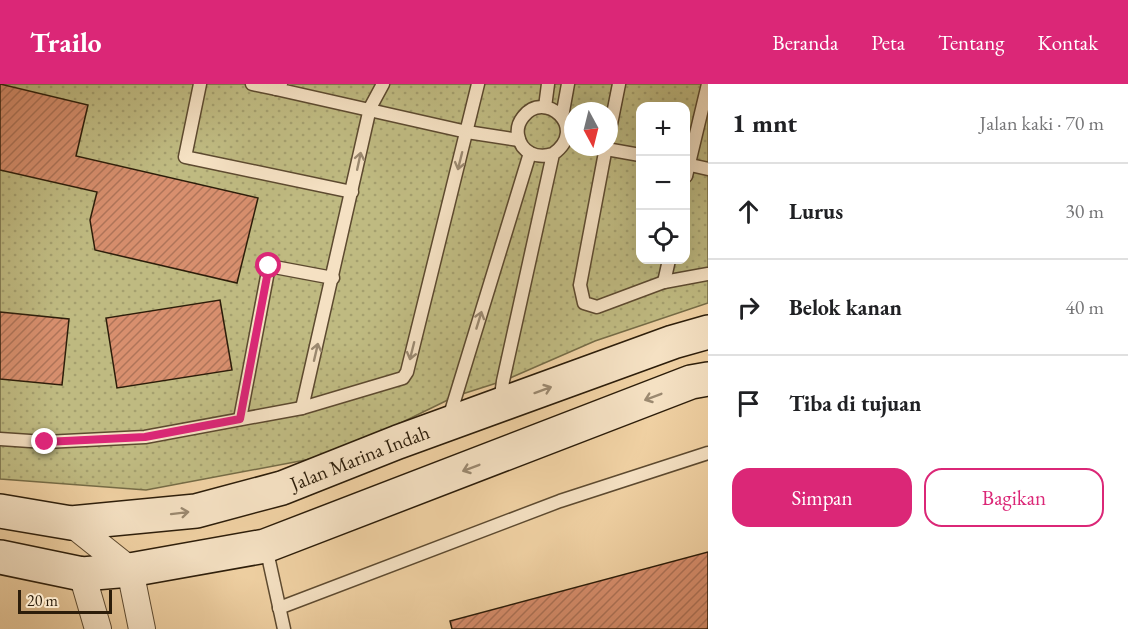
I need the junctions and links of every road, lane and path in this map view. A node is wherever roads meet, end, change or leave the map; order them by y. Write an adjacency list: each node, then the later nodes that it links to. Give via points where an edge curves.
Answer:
1 (200, 84): 26 (lane, via 185,157)
2 (252, 84): 9 (lane)
3 (383, 84): 12 (lane)
4 (477, 84): 15 (lane)
5 (548, 84): 11 (lane)
6 (568, 84): 13 (lane)
7 (619, 84): 10 (lane)
8 (708, 84): 23 (lane)
9 (278, 86): 12 (lane)
10 (615, 102)
11 (545, 107): 13 (lane); 16 (lane, via 524,115 517,131)
12 (370, 108): 15 (lane); 26 (lane, one-way to 12)
13 (562, 117): 14 (lane)
14 (564, 122)
15 (467, 132): 16 (lane); 34 (lane, one-way to 34, via 407,372 397,381)
16 (519, 140): 19 (lane)
17 (564, 147): 20 (lane)
18 (618, 150): 21 (lane)
19 (530, 153): 20 (lane); 36 (lane, one-way to 19)
20 (553, 154): 33 (lane)
21 (636, 154)
22 (601, 156): 30 (lane, via 580,285 584,303 597,307)
23 (689, 156)
24 (690, 168): 25 (lane)
25 (708, 169)
26 (352, 192): 29 (lane)
27 (668, 264): 30 (lane)
28 (708, 274): 30 (lane)
29 (333, 278): 34 (lane, one-way to 29); 35 (lane, via 269,266)
30 (664, 282)
31 (708, 332): 33 (main road, Jalan Marina Indah, one-way to 31)
32 (708, 379): 41 (main road, one-way to 41, via 691,382)
33 (499, 406): 36 (main road, Jalan Marina Indah)
34 (302, 408): 35 (lane)
35 (240, 419): 37 (lane, via 145,437)
36 (447, 425): 40 (main road, Jalan Marina Indah, one-way to 36, via 196,511 282,488)
37 (0, 440)
38 (708, 453): 45 (lane, via 560,501)
39 (0, 511): 40 (main road, Jalan Marina Indah)
40 (71, 523): 43 (street)
41 (265, 546): 43 (main road); 45 (lane)
42 (0, 557): 44 (main road)
43 (130, 570): 44 (main road); 47 (street)
44 (82, 574): 46 (street)
45 (279, 608): 48 (lane)
46 (98, 629)
47 (142, 629)
48 (284, 629)

